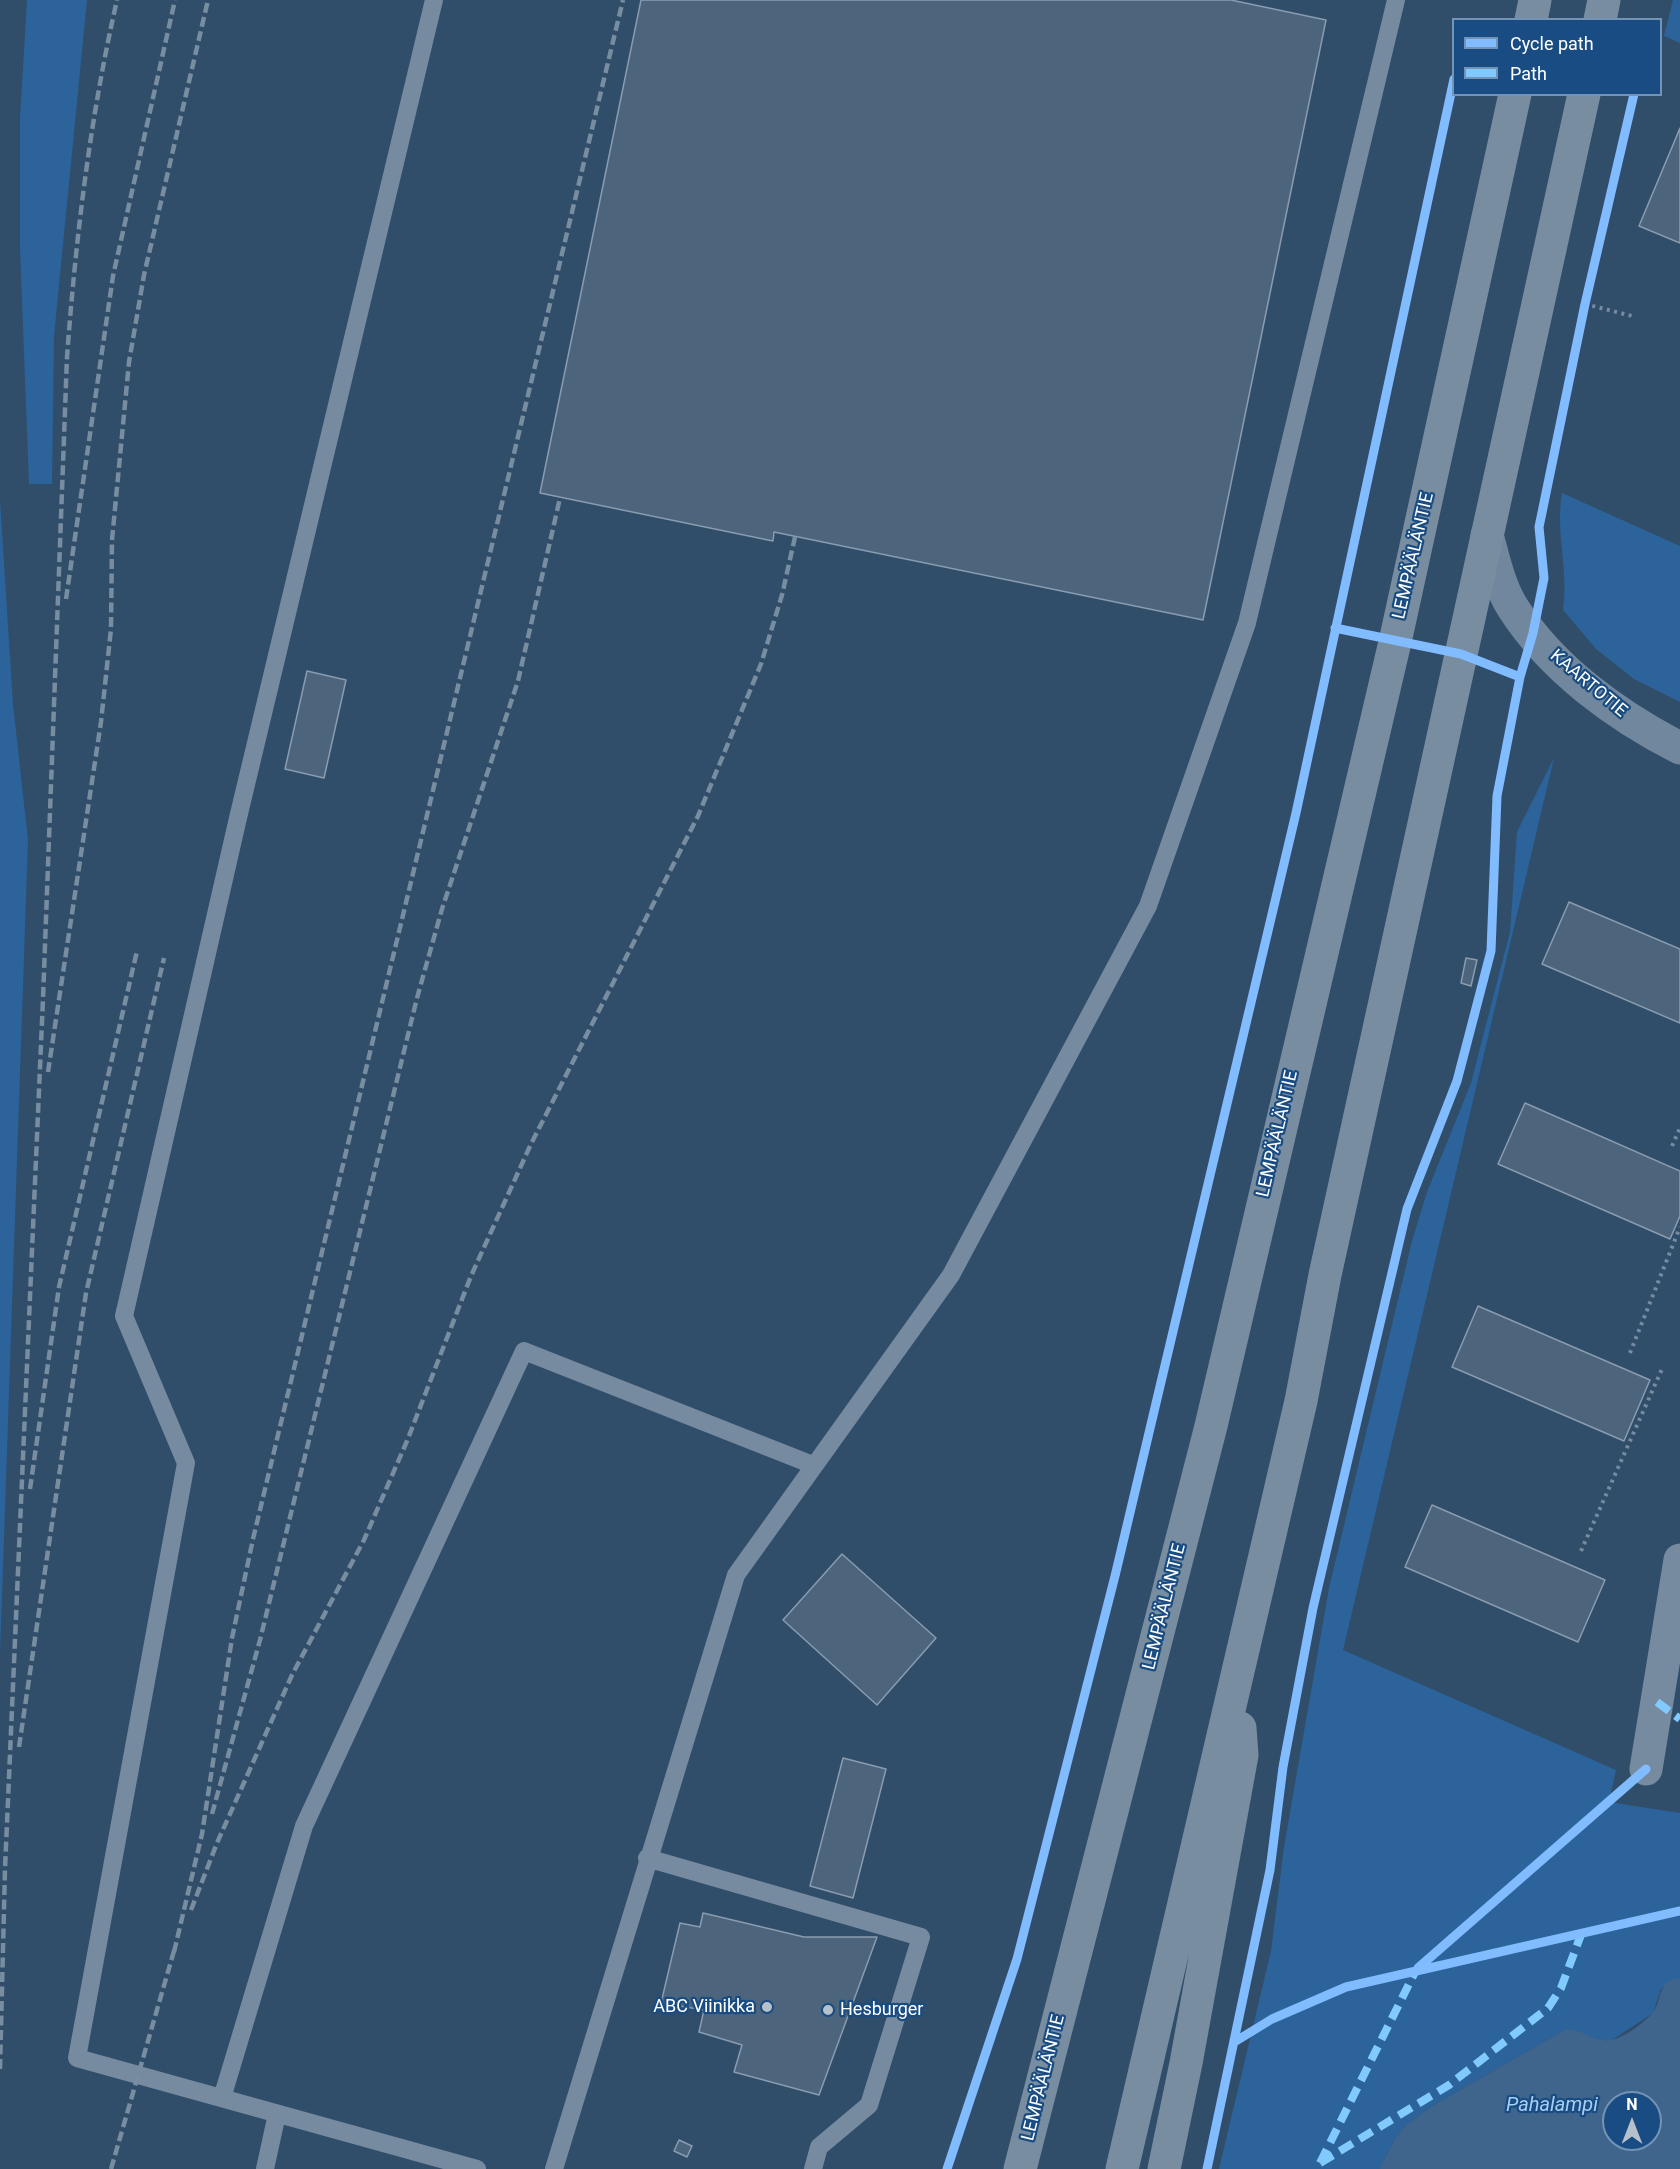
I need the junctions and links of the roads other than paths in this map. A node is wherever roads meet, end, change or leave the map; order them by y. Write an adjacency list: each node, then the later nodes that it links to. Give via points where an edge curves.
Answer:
1 (434, 0): 16 (lane, via 238,818 124,1316 186,1463 77,2058)
2 (1396, 0): 11 (lane, via 1247,623 1148,906 951,1275)
3 (1535, 0): 5 (highway)
4 (1604, 0): 6 (highway)
5 (1531, 18)
6 (1600, 18)
7 (1515, 96): 22 (highway, LEMPÄÄLÄNTIE, via 1398,630 1214,1414)
8 (1584, 96): 9 (highway)
9 (1487, 535): 10 (main road, KAARTOTIE, via 1499,578 1513,607 1542,645 1589,689 1648,732); 13 (highway)
10 (1680, 748)
11 (813, 1465): 15 (lane, via 736,1575); 16 (lane, via 524,1351 304,1826)
12 (1680, 1560): 14 (street)
13 (1236, 1688): 23 (highway); 24 (highway, via 1242,1755)
14 (1646, 1769)
15 (647, 1858): 20 (lane); 21 (lane, via 921,1936 869,2105 819,2147)
16 (222, 2098): 17 (lane)
17 (277, 2114): 18 (lane); 19 (lane)
18 (265, 2169)
19 (477, 2169)
20 (554, 2169)
21 (813, 2169)
22 (1020, 2169)
23 (1122, 2169)
24 (1164, 2169)

